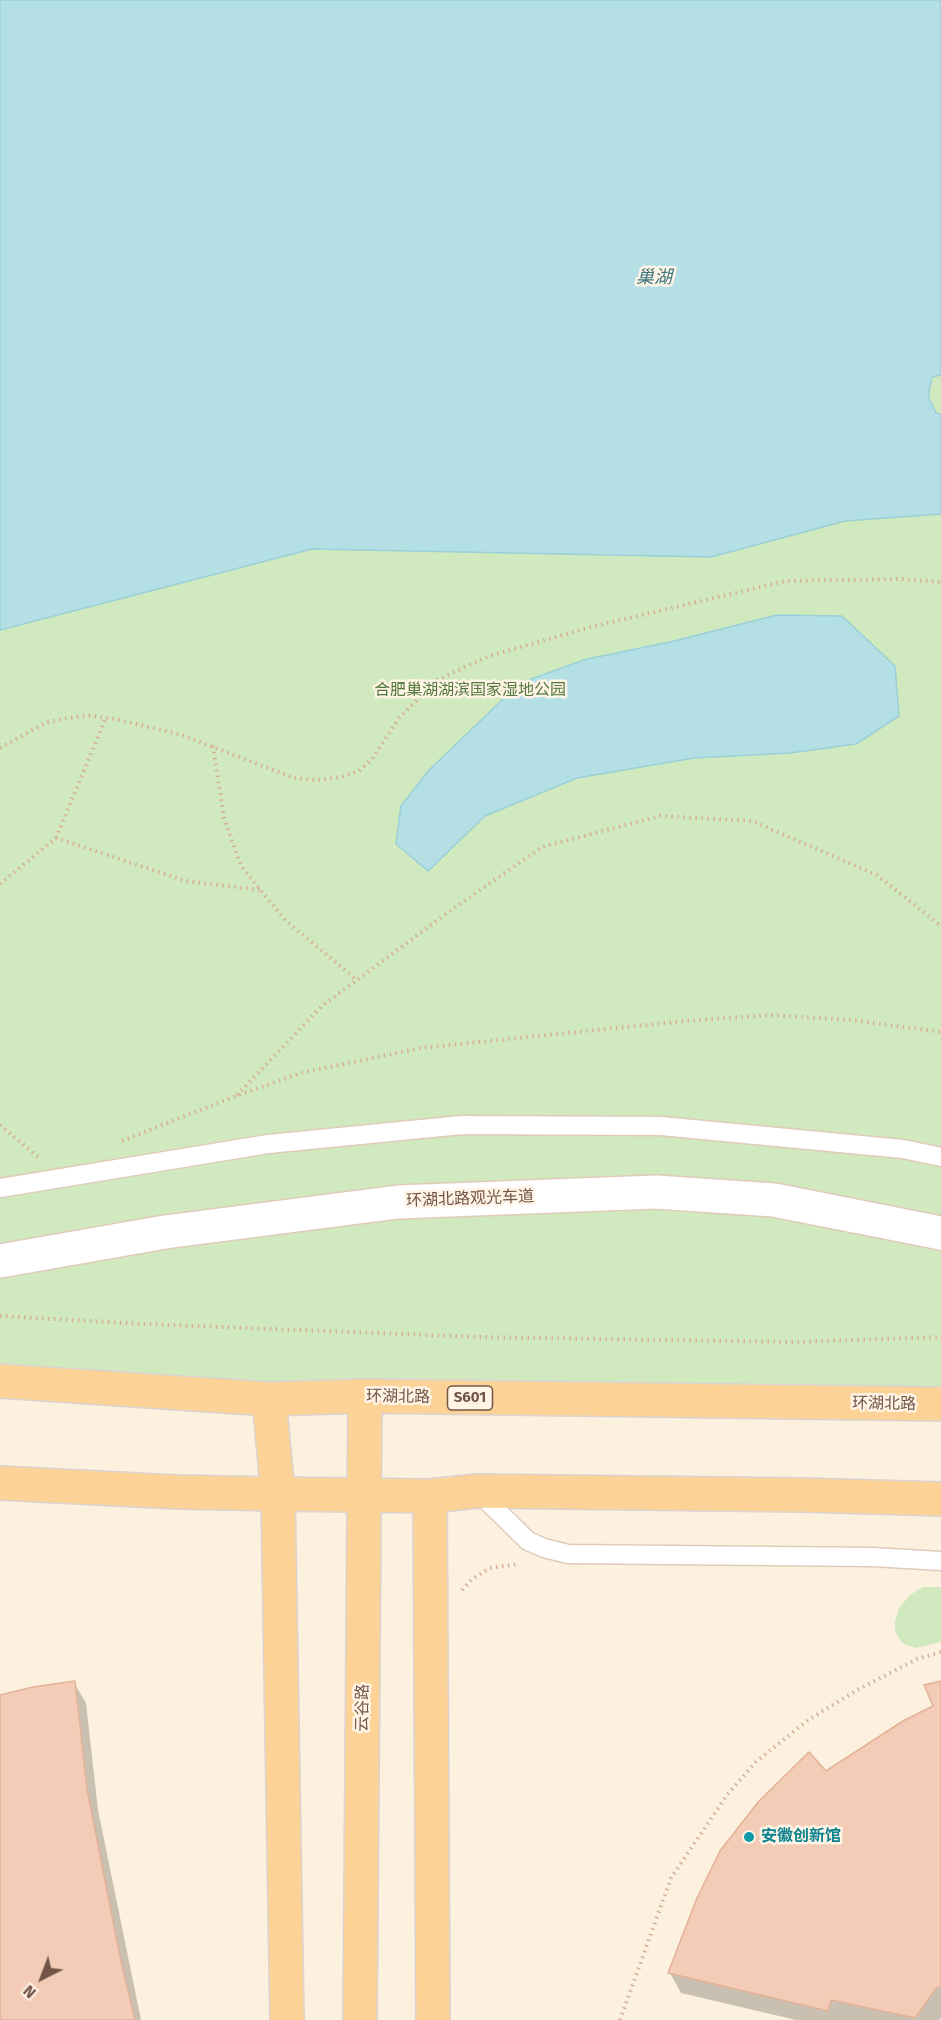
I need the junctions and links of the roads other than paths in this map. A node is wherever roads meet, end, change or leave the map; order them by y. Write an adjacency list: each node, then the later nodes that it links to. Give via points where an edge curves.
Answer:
1 (941, 1157): 2 (lane, via 903,1149 661,1126 462,1125 268,1144)
2 (0, 1188)
3 (941, 1233): 4 (street, 环湖北路观光车道, via 774,1200 656,1192 398,1202 165,1232)
4 (0, 1261)
5 (0, 1381): 7 (main road, 环湖北路 / S601)
6 (365, 1396): 7 (main road, 环湖北路 / S601); 8 (main road, 环湖北路 / S601); 12 (main road, 云谷路)
7 (269, 1399): 11 (main road)
8 (936, 1403)
9 (0, 1483): 11 (main road)
10 (477, 1491): 13 (main road); 14 (main road); 15 (lane, via 528,1541 568,1554)
11 (278, 1494): 12 (main road); 16 (main road)
12 (366, 1494): 13 (main road); 17 (main road, 云谷路)
13 (430, 1496): 18 (main road)
14 (941, 1499)
15 (941, 1561)
16 (287, 2020)
17 (360, 2020)
18 (433, 2020)

